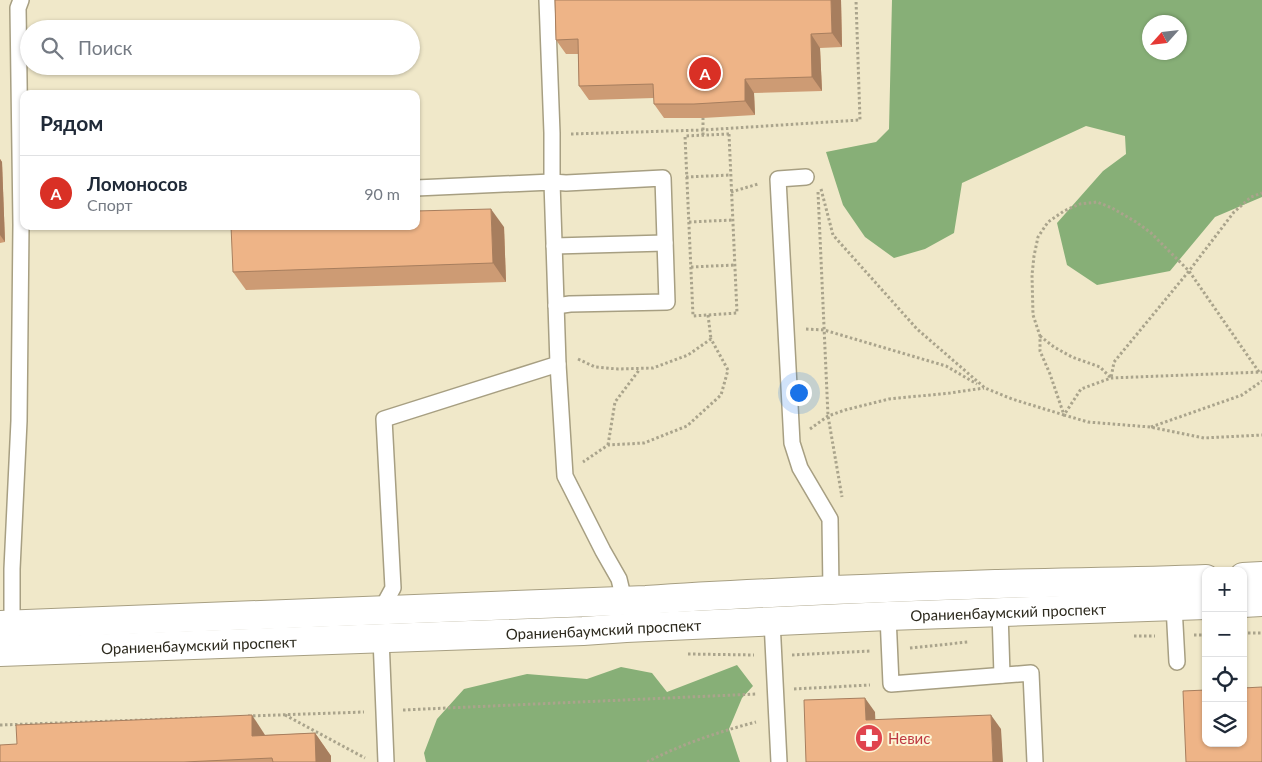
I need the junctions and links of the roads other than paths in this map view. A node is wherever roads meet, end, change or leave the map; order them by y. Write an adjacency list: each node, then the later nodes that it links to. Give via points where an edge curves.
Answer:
1 (21, 0): 3 (lane, via 18,8)
2 (547, 0): 5 (lane)
3 (20, 95)
4 (806, 177): 16 (lane, via 778,179 792,443 800,468 830,519)
5 (552, 182): 6 (lane); 8 (lane, via 663,178); 9 (lane)
6 (420, 188)
7 (23, 230): 26 (lane, via 19,421)
8 (665, 243): 9 (lane); 10 (lane, via 667,302)
9 (554, 246): 10 (lane)
10 (556, 306): 11 (lane)
11 (558, 364): 18 (lane, via 565,476 619,579); 22 (lane, via 384,419 393,588)
12 (1262, 576): 13 (main road)
13 (1247, 577)
14 (1202, 581): 17 (main road, Ораниенбаумский проспект)
15 (998, 584): 16 (main road, Ораниенбаумский проспект); 17 (main road, Ораниенбаумский проспект); 23 (main road)
16 (831, 591): 18 (main road, Ораниенбаумский проспект)
17 (1174, 593): 21 (main road, Ораниенбаумский проспект); 23 (main road, Ораниенбаумский проспект); 30 (lane)
18 (624, 600): 22 (main road, Ораниенбаумский проспект); 27 (main road)
19 (1262, 602): 20 (main road)
20 (1247, 603)
21 (1202, 604)
22 (382, 610): 26 (main road, Ораниенбаумский проспект); 28 (main road)
23 (1000, 612): 24 (main road, Ораниенбаумский проспект); 31 (lane)
24 (888, 616): 25 (main road, Ораниенбаумский проспект); 31 (lane, via 891,684)
25 (772, 621): 27 (main road, Ораниенбаумский проспект); 33 (lane)
26 (6, 625): 29 (main road)
27 (626, 628): 28 (main road, Ораниенбаумский проспект)
28 (381, 638): 29 (main road, Ораниенбаумский проспект); 32 (lane)
29 (7, 651)
30 (1177, 662)
31 (1002, 675): 34 (lane, via 1031,673)
32 (386, 762)
33 (778, 762)
34 (1035, 762)

